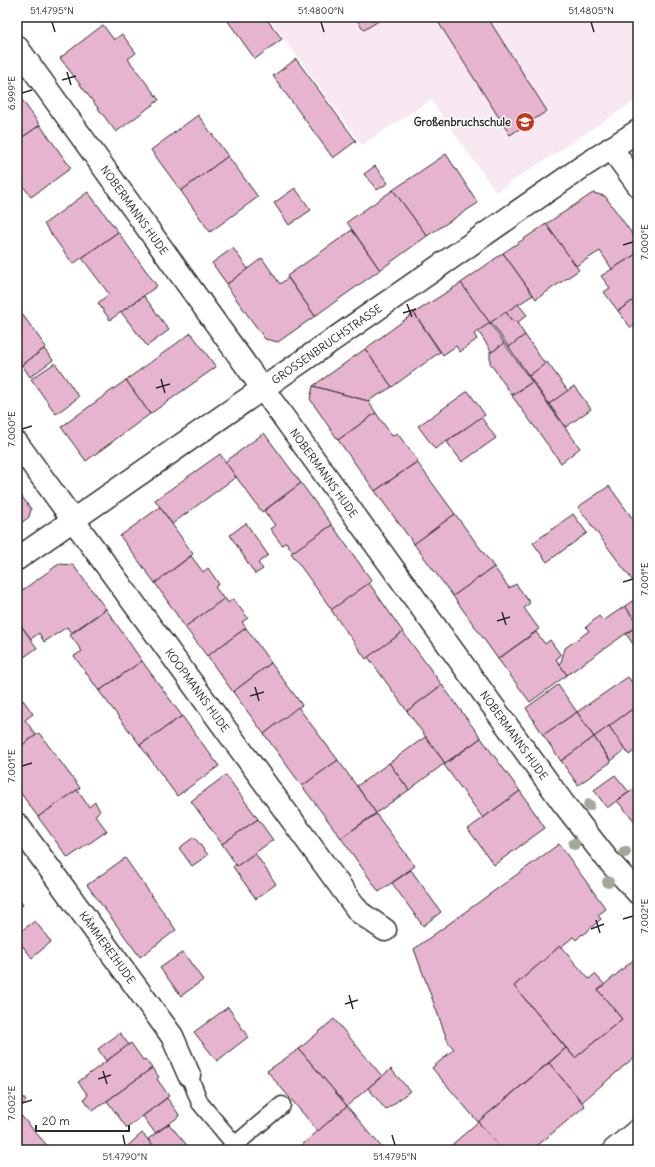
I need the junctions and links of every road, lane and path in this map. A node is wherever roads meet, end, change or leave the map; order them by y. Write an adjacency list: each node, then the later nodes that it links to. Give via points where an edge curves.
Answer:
1 (17, 47): 5 (street, NOBERMANNS HUDE)
2 (638, 131): 3 (street, GROSSENBRUCHSTRASSE)
3 (611, 148): 4 (street); 5 (street, GROSSENBRUCHSTRASSE)
4 (638, 185)
5 (263, 389): 7 (street, GROSSENBRUCHSTRASSE); 10 (street, NOBERMANNS HUDE, via 563,803 607,859)
6 (17, 443): 7 (street, KOOPMANNS HUDE)
7 (73, 520): 8 (street, GROSSENBRUCHSTRASSE); 11 (street, KOOPMANNS HUDE, via 360,912)
8 (17, 559)
9 (17, 824): 12 (street, KÄMMEREIHUDE, via 172,1036)
10 (638, 893)
11 (385, 930)
12 (189, 1075): 15 (lane, via 200,1103)
13 (282, 1105): 15 (lane)
14 (638, 1130): 16 (street)
15 (232, 1148)
16 (614, 1150)

